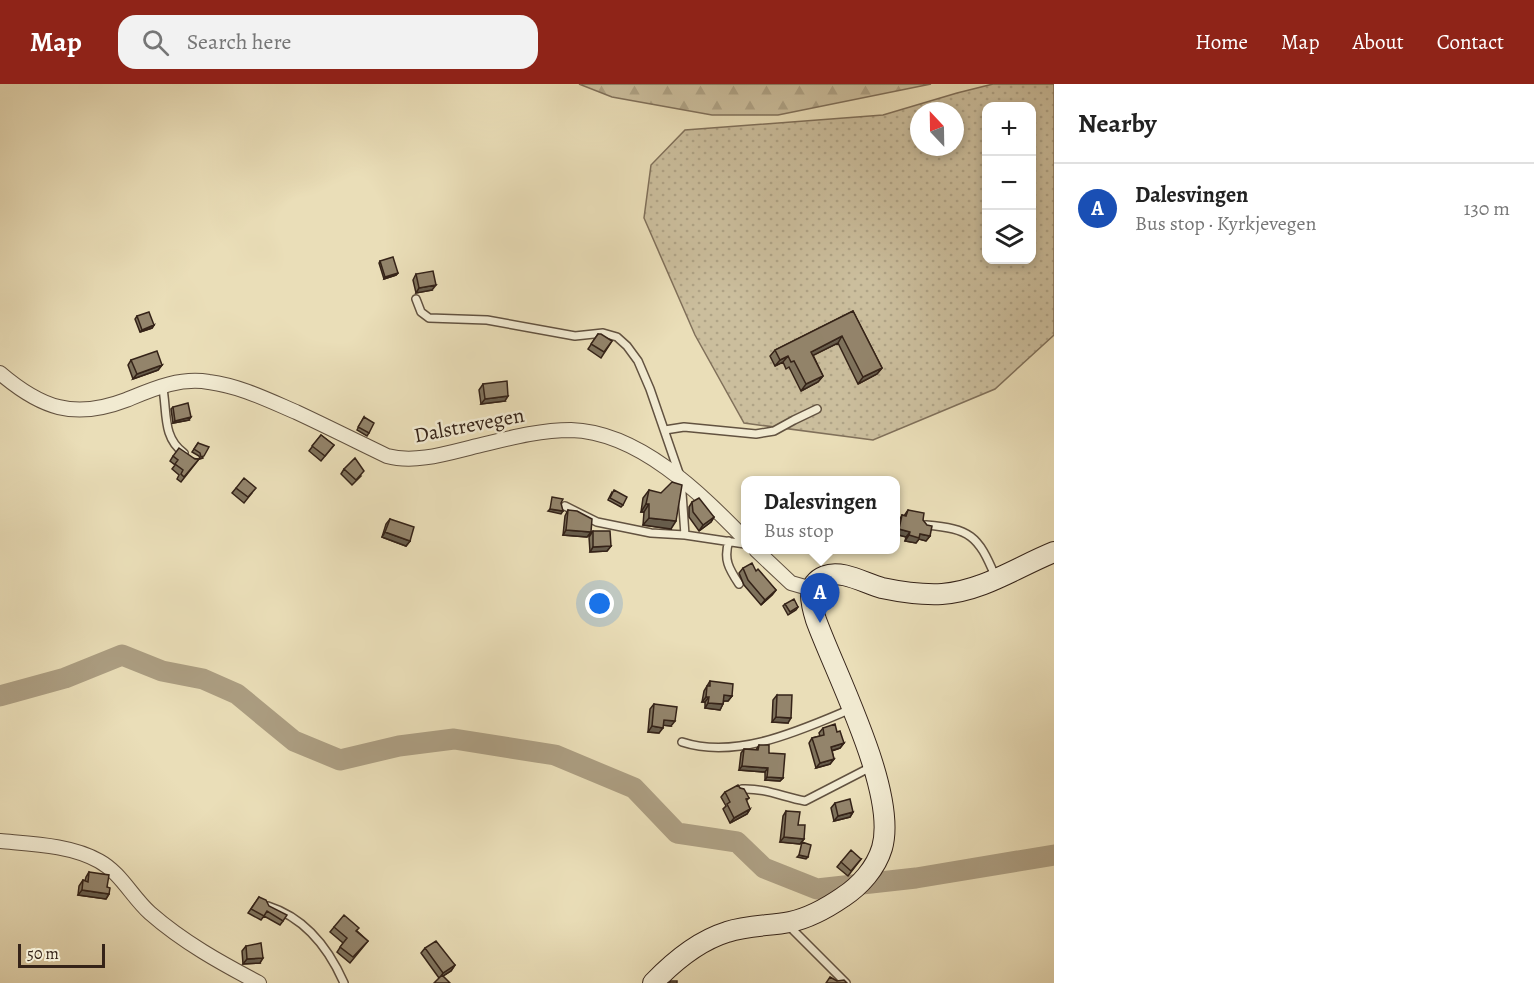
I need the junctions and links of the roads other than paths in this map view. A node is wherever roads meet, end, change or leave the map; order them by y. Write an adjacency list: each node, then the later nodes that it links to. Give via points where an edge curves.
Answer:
1 (416, 299): 5 (lane, via 421,312 429,318 487,320 575,336 603,333 617,338 638,361)
2 (0, 373): 3 (street, Dalstrevegen, via 45,403 64,410 103,407)
3 (162, 384): 6 (lane, via 168,434); 7 (street, Dalstrevegen, via 209,382 258,395 401,460 548,431 572,430 615,438)
4 (817, 409): 5 (lane, via 774,431 756,434 684,427)
5 (665, 430): 7 (lane)
6 (191, 458)
7 (681, 479): 10 (lane); 11 (street, Dalstrevegen)
8 (566, 506): 10 (lane, via 597,522)
9 (926, 525): 16 (lane, via 961,530 974,538 985,551)
10 (685, 535): 12 (lane)
11 (741, 535)
12 (729, 541): 13 (lane); 17 (lane, via 726,559)
13 (741, 543)
14 (1054, 552): 16 (main road)
15 (761, 554): 18 (street, via 791,583)
16 (996, 579): 18 (main road, via 964,591 924,593 883,588 832,574 823,576)
17 (739, 584)
18 (812, 589): 19 (main road, via 810,598 816,620)
19 (851, 709): 20 (lane, via 765,741 736,746); 21 (main road)
20 (682, 742)
21 (873, 766): 22 (lane, via 805,801); 25 (main road, via 885,822 882,850 873,868 854,890 830,907)
22 (742, 789)
23 (0, 841): 26 (street, via 70,850 99,861 166,926 215,960)
24 (268, 906): 27 (lane, via 281,910 318,939 336,963)
25 (785, 922): 28 (main road, via 728,931 701,942); 29 (lane)
26 (259, 983)
27 (344, 983)
28 (654, 983)
29 (846, 983)

